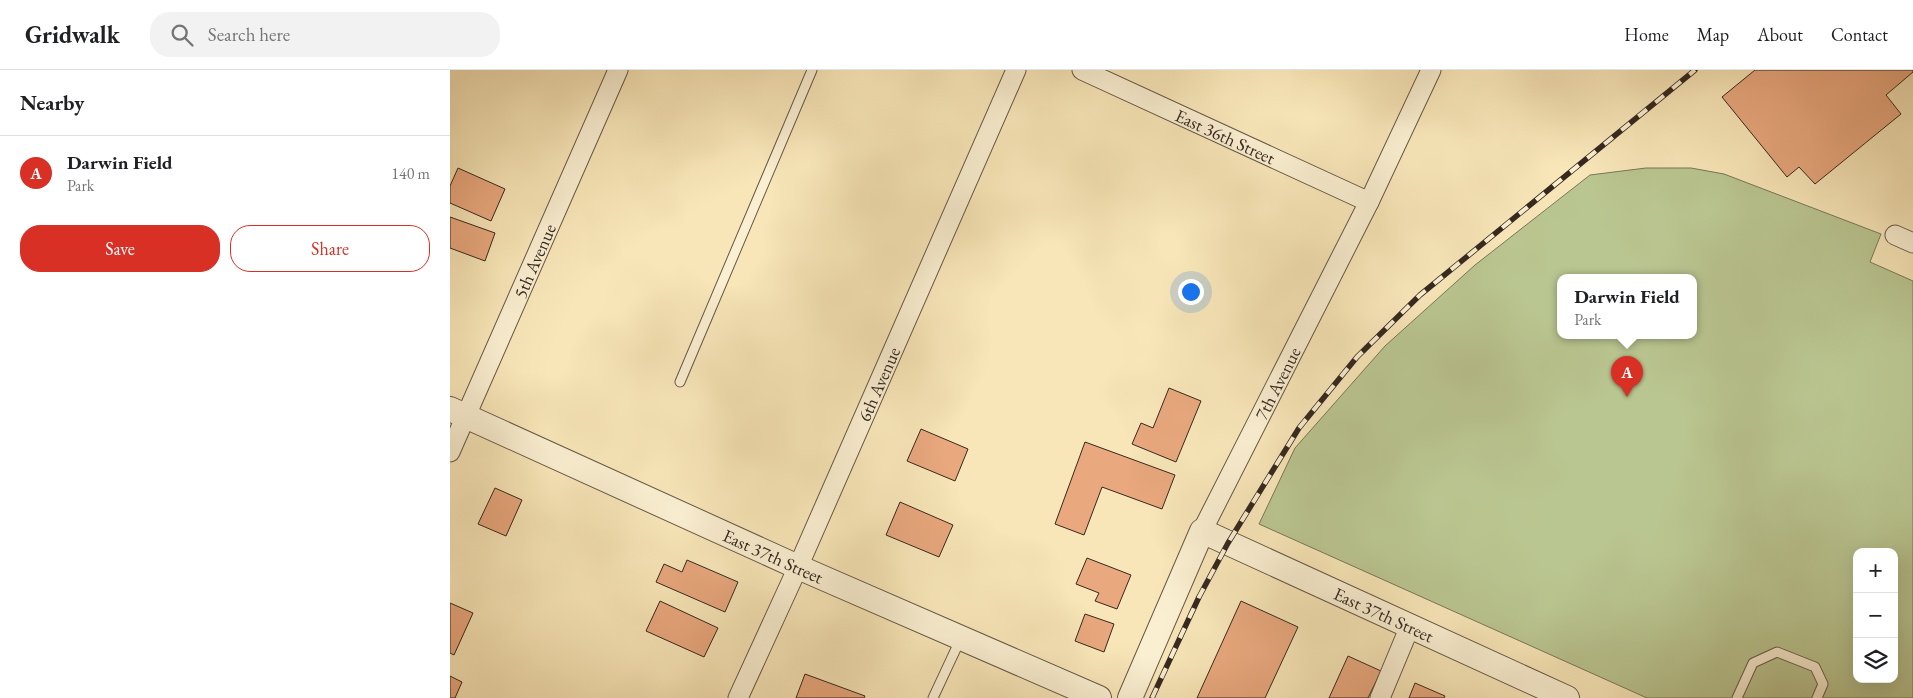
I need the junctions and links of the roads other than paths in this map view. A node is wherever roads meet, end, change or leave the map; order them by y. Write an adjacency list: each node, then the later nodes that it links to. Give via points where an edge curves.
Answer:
1 (618, 70): 10 (street, 5th Avenue)
2 (812, 70): 9 (lane)
3 (1016, 70): 13 (street, 6th Avenue)
4 (1082, 70): 6 (street, East 36th Street)
5 (1430, 70): 6 (street, 7th Avenue)
6 (1369, 202): 12 (street, 7th Avenue)
7 (1895, 235): 8 (street)
8 (1913, 243)
9 (680, 382)
10 (458, 413): 11 (street, 5th Avenue); 13 (street, East 37th Street)
11 (450, 452)
12 (1202, 531): 14 (street, East 37th Street); 19 (street, 7th Avenue)
13 (798, 567): 15 (street, East 37th Street); 16 (street, 6th Avenue)
14 (1410, 626): 20 (street); 21 (street, East 37th Street)
15 (961, 638): 17 (lane); 18 (street, East 37th Street)
16 (738, 698)
17 (933, 698)
18 (1100, 698)
19 (1130, 698)
20 (1380, 698)
21 (1567, 698)
22 (1737, 698): 23 (lane, via 1753,662 1778,652 1815,667 1824,684)
23 (1817, 698)

